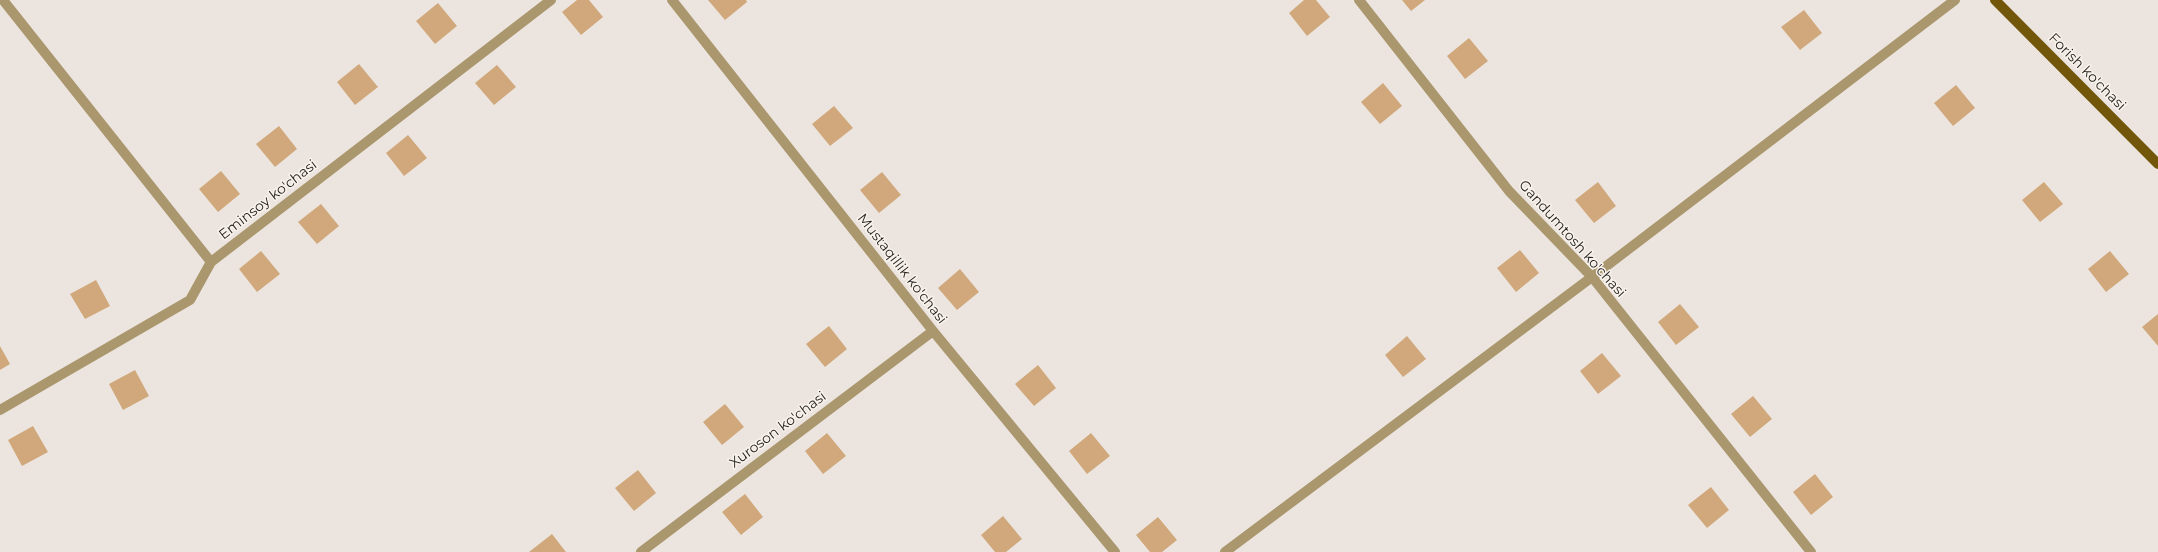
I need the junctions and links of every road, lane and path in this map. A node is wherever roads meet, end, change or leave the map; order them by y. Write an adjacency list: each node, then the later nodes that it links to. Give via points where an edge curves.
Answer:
1 (3, 0): 8 (street)
2 (551, 0): 8 (street, Eminsoy ko'chasi)
3 (672, 0): 10 (street, Mustaqillik ko'chasi)
4 (1359, 0): 9 (street, Gandumtosh ko'chasi, via 1509,191)
5 (1955, 0): 9 (street)
6 (1995, 0): 7 (main road, Forish ko'chasi)
7 (2158, 164)
8 (211, 262): 11 (street, Eminsoy ko'chasi, via 190,300)
9 (1592, 277): 14 (street); 15 (street, Gandumtosh ko'chasi)
10 (933, 331): 12 (street, Xuroson ko'chasi); 13 (street, Mustaqillik ko'chasi)
11 (0, 410)
12 (640, 552)
13 (1115, 552)
14 (1225, 552)
15 (1811, 552)

